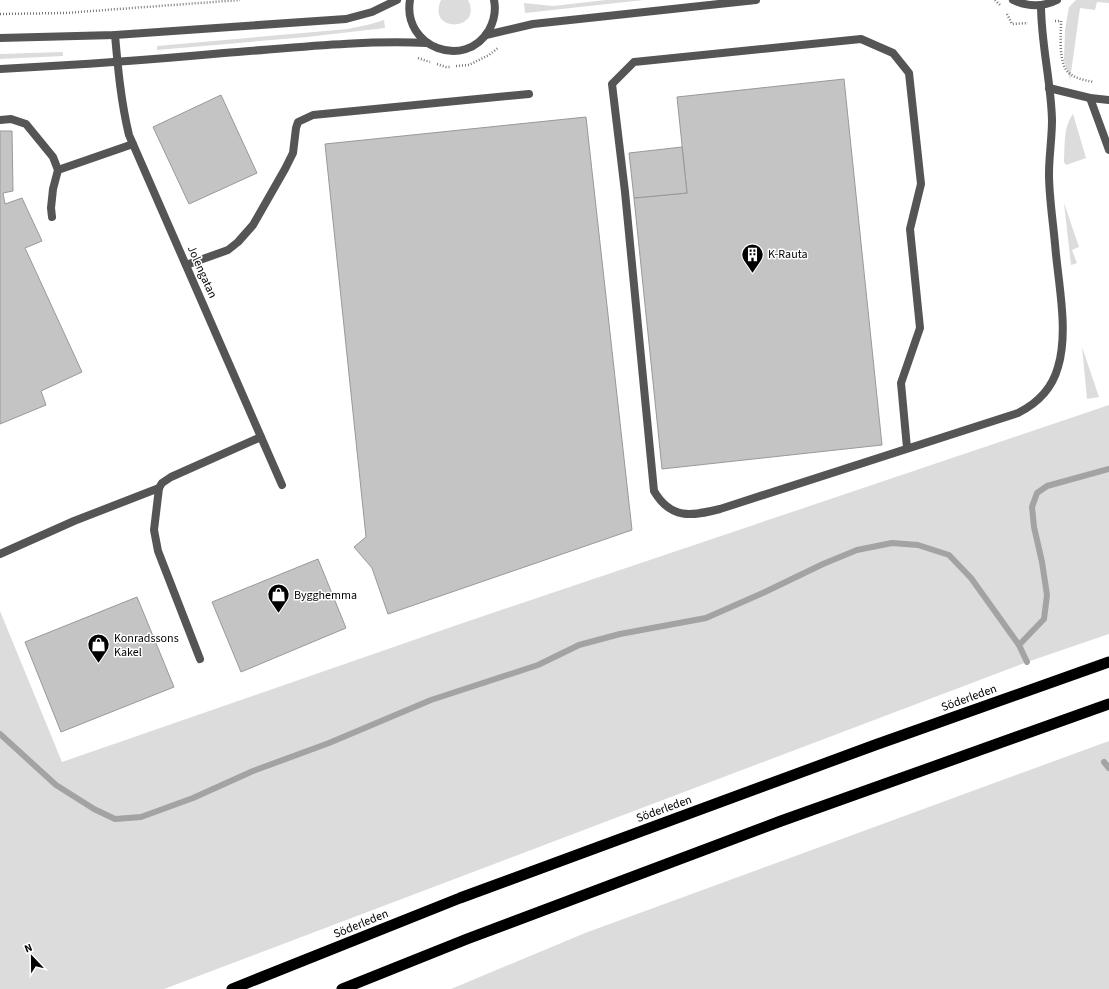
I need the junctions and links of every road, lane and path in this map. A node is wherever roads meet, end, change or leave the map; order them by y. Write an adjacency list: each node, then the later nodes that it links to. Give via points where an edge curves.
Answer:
1 (240, 0): 9 (path, via 64,13)
2 (397, 0): 10 (street, via 372,12 346,19)
3 (410, 0): 13 (street, via 409,10 413,25)
4 (494, 0): 11 (street, via 495,13)
5 (756, 0): 11 (street, via 533,24)
6 (1013, 0): 8 (street, via 1023,4)
7 (1057, 0): 8 (street)
8 (1040, 5): 16 (street)
9 (0, 14)
10 (115, 35): 12 (street); 14 (street, Jolengatan)
11 (486, 35): 13 (street, via 474,46 458,51 442,50)
12 (0, 38)
13 (427, 43): 14 (street, via 348,43)
14 (117, 62): 15 (street); 21 (street, Jolengatan, via 122,108)
15 (0, 69)
16 (1049, 88): 18 (street); 27 (street, via 1052,120 1049,174 1064,330 1061,357 1055,377 1040,399 1018,413)
17 (529, 94): 25 (street, via 313,115 305,118 298,122 293,153 253,225 228,250)
18 (1090, 98): 19 (street); 22 (street)
19 (1109, 100)
20 (0, 120): 23 (street, via 12,119 26,124 53,157)
21 (132, 144): 23 (street); 25 (street, Jolengatan)
22 (1109, 150)
23 (58, 170): 24 (street, via 53,189)
24 (52, 217)
25 (186, 265): 26 (street, Jolengatan)
26 (261, 437): 28 (street, Jolengatan); 29 (street, via 171,477)
27 (907, 448): 27 (street, via 720,509 697,514 685,515 676,512 658,499 654,491 612,84 634,62 861,39 893,53 909,73 921,184 910,229 920,328 901,384)
28 (282, 485)
29 (158, 488): 30 (street); 31 (street, via 154,530 158,551)
30 (0, 554)
31 (200, 659)
32 (1109, 662): 34 (highway, Söderleden, via 875,744 460,898)
33 (1109, 704): 35 (highway, via 781,821)
34 (232, 989)
35 (342, 989)

